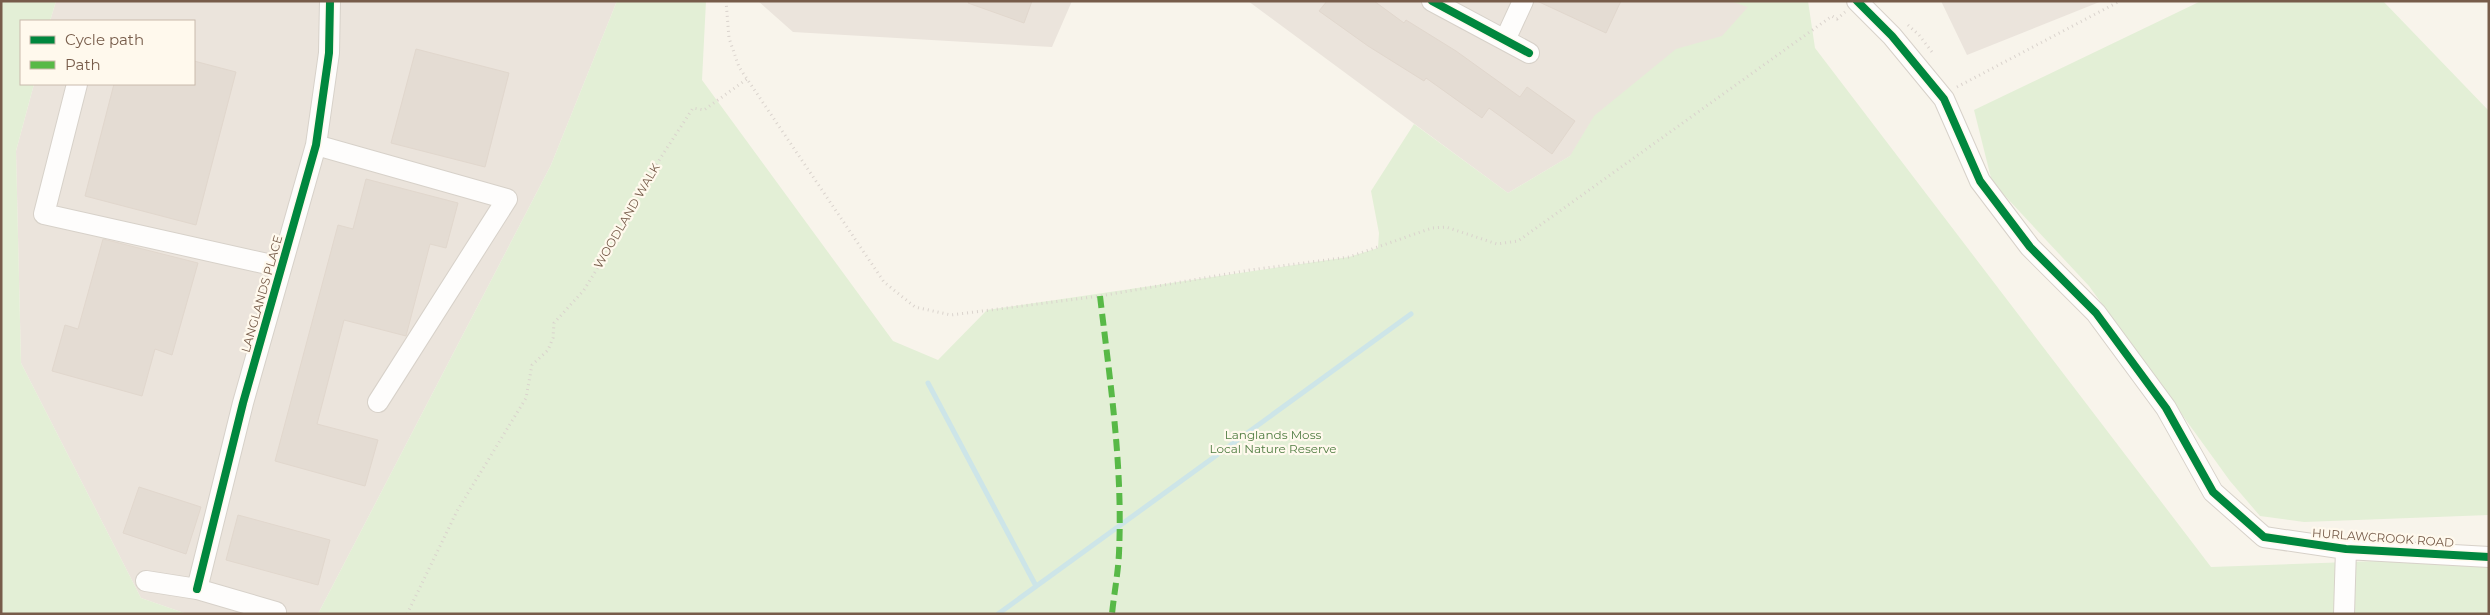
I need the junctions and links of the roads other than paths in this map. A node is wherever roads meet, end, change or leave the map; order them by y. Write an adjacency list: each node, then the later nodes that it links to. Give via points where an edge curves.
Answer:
1 (330, 1): 8 (street, LANGLANDS PLACE, via 328,53)
2 (1432, 1): 5 (street)
3 (1523, 1): 5 (street)
4 (1854, 4): 11 (street, HURLAWCROOK ROAD, via 1892,36 1944,99 1980,181 2030,247 2096,313 2166,408 2213,492 2264,538)
5 (1505, 40): 6 (street)
6 (1529, 53)
7 (77, 85): 9 (street, via 44,214)
8 (316, 144): 9 (street, LANGLANDS PLACE); 10 (street, via 507,199)
9 (281, 267): 14 (street, LANGLANDS PLACE)
10 (378, 402)
11 (2346, 549): 12 (street, HURLAWCROOK ROAD); 16 (street)
12 (2489, 557)
13 (146, 581): 14 (street)
14 (197, 589): 15 (street)
15 (276, 612)
16 (2344, 614)

